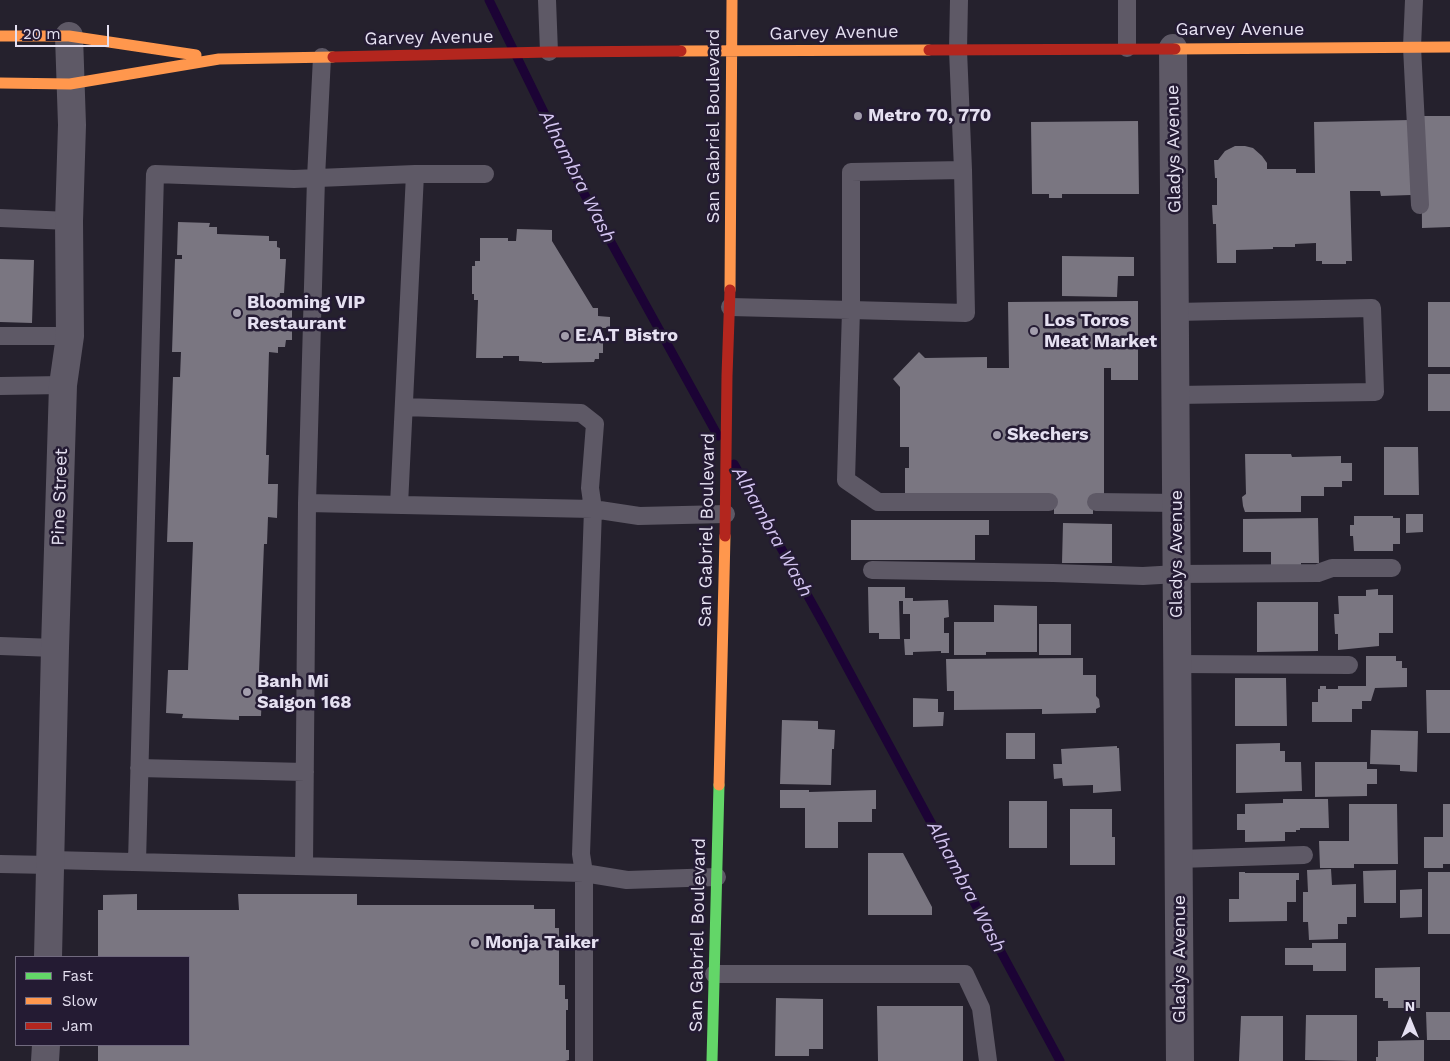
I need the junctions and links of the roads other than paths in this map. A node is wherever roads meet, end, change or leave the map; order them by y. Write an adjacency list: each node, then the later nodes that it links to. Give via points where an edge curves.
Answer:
1 (547, 0): 13 (lane)
2 (732, 0): 14 (main road, San Gabriel Boulevard)
3 (959, 0): 12 (lane)
4 (1127, 0): 10 (lane)
5 (1414, 0): 8 (lane)
6 (0, 36): 7 (main road, Garvey Avenue)
7 (69, 36): 16 (main road, Garvey Avenue); 18 (street, Pine Street)
8 (1412, 47): 9 (main road, Garvey Avenue); 11 (main road, Garvey Avenue); 23 (lane)
9 (1450, 47)
10 (1127, 48): 11 (main road, Garvey Avenue); 12 (main road, Garvey Avenue)
11 (1173, 48): 28 (street, Gladys Avenue)
12 (958, 50): 14 (main road, Garvey Avenue); 19 (lane)
13 (553, 52): 14 (main road, Garvey Avenue); 15 (main road, Garvey Avenue)
14 (733, 52): 26 (main road, San Gabriel Boulevard)
15 (322, 57): 16 (main road, Garvey Avenue); 22 (lane)
16 (219, 59): 18 (main road, Garvey Avenue)
17 (0, 83): 18 (main road, Garvey Avenue)
18 (70, 84): 25 (street, Pine Street)
19 (962, 170): 27 (lane, via 850,172); 27 (lane, via 966,312)
20 (415, 174): 21 (lane); 22 (lane); 34 (lane)
21 (484, 174)
22 (316, 178): 37 (lane); 49 (lane, via 155,174)
23 (1420, 206)
24 (0, 218): 25 (lane)
25 (69, 221): 30 (street, Pine Street)
26 (730, 307): 27 (lane); 41 (main road, San Gabriel Boulevard)
27 (850, 310): 35 (lane, via 846,480 878,502)
28 (1175, 312): 33 (street, Gladys Avenue); 33 (lane, via 1372,308 1375,392)
29 (0, 336): 30 (lane)
30 (70, 336): 31 (street, Pine Street)
31 (63, 385): 32 (lane); 46 (street, Pine Street)
32 (0, 386)
33 (1176, 395): 38 (street, Gladys Avenue)
34 (404, 407): 39 (lane); 40 (lane, via 580,414 595,424 590,488)
35 (1049, 502)
36 (1096, 502): 38 (lane)
37 (307, 503): 39 (lane); 50 (lane)
38 (1177, 503): 44 (street, Gladys Avenue)
39 (399, 505): 40 (lane)
40 (594, 509): 41 (lane, via 639,516); 57 (lane, via 580,854)
41 (725, 520): 58 (main road, San Gabriel Boulevard)
42 (1392, 568): 44 (lane, via 1332,568 1318,573)
43 (872, 570): 44 (lane)
44 (1177, 574): 47 (street, Gladys Avenue)
45 (0, 646): 46 (lane)
46 (55, 648): 53 (street, Pine Street)
47 (1178, 664): 48 (lane); 52 (street, Gladys Avenue)
48 (1349, 665)
49 (139, 768): 50 (lane); 54 (lane)
50 (305, 772): 56 (lane)
51 (1304, 855): 52 (lane)
52 (1179, 859): 66 (street, Gladys Avenue)
53 (51, 862): 54 (lane); 55 (lane); 59 (street, Pine Street)
54 (137, 862): 56 (lane)
55 (0, 864)
56 (304, 866): 57 (lane)
57 (584, 873): 58 (lane, via 628,880); 63 (lane)
58 (717, 877): 60 (main road, San Gabriel Boulevard)
59 (48, 956)
60 (714, 974): 64 (main road, San Gabriel Boulevard); 65 (lane, via 965,974 981,1008)
61 (46, 1046): 62 (street)
62 (45, 1061)
63 (584, 1061)
64 (712, 1061)
65 (988, 1061)
66 (1180, 1061)

